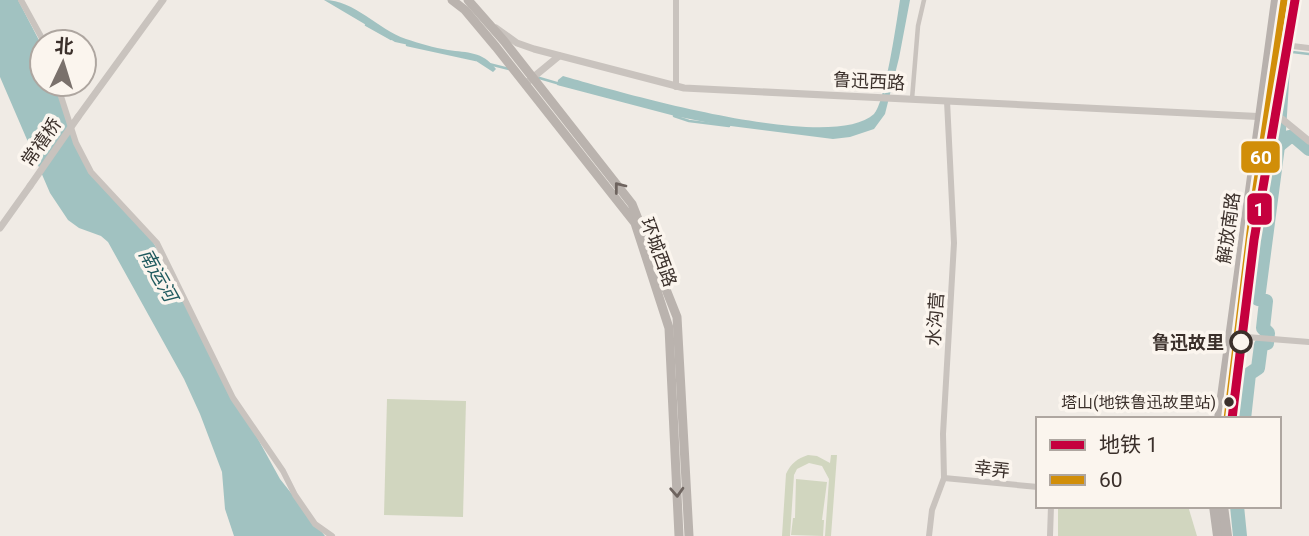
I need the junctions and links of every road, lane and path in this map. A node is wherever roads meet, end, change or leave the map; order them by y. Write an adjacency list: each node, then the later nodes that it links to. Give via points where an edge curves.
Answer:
1 (21, 0): 10 (street)
2 (163, 0): 21 (street, 常禧桥, bridge)
3 (452, 0): 14 (main road, 环城西路)
4 (468, 0): 9 (main road, 环城西路)
5 (676, 0): 15 (street)
6 (924, 0): 17 (street)
7 (1276, 0): 11 (main road, 解放南路)
8 (1283, 0): 11 (main road, 解放南路)
9 (488, 23): 13 (street, 鲁迅西路, via 517,43); 14 (main road, 环城西路)
10 (36, 28)
11 (1280, 45): 12 (street); 19 (main road, 解放南路)
12 (1309, 48)
13 (559, 56): 14 (street); 15 (street, 鲁迅西路)
14 (529, 81): 32 (main road, 环城西路, one-way to 32, via 535,97 635,223 669,328); 33 (main road, 环城西路, one-way to 14, via 677,317 632,204 541,88)
15 (676, 87): 17 (street, 鲁迅西路)
16 (62, 98): 31 (street, via 91,172 157,243 233,398 315,524)
17 (912, 99): 18 (street, 鲁迅西路)
18 (947, 101): 19 (street, 鲁迅西路); 26 (street, 水沟营, via 954,243)
19 (1267, 117): 20 (street, 鲁迅西路, via 1282,119); 22 (main road, 解放南路)
20 (1309, 141)
21 (0, 228)
22 (1233, 335): 23 (street); 24 (main road, 解放南路); 25 (main road, 解放南路)
23 (1309, 342)
24 (1219, 417)
25 (1227, 417)
26 (944, 478): 27 (street, 幸弄); 34 (street, 水沟营, via 932,510)
27 (1036, 487)
28 (1051, 508): 35 (street)
29 (1214, 508): 36 (main road)
30 (1223, 508): 37 (main road)
31 (332, 536)
32 (679, 536)
33 (689, 536)
34 (929, 536)
35 (1050, 536)
36 (1218, 536)
37 (1227, 536)

